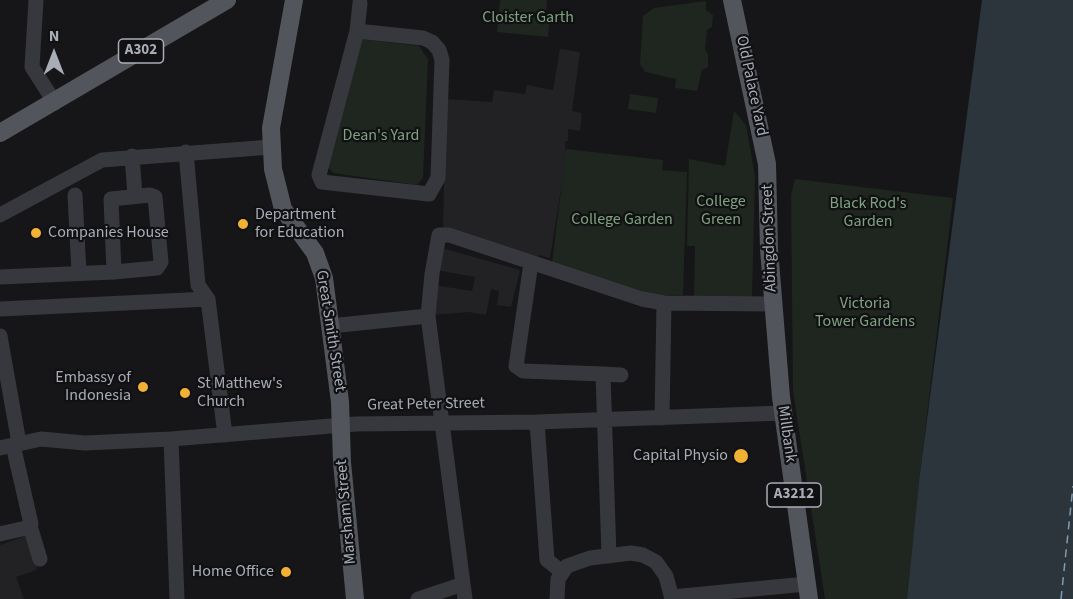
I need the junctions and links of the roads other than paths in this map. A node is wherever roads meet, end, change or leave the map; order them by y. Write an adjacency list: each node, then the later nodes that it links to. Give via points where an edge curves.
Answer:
1 (36, 0): 7 (street, via 32,66)
2 (227, 0): 7 (main road, A302)
3 (294, 0): 9 (main road, Great Smith Street)
4 (732, 0): 12 (main road, Old Palace Yard / A3212)
5 (360, 3): 6 (street)
6 (357, 31): 6 (street, via 423,38 439,50 442,60 438,178 429,194 322,182 319,175)
7 (55, 103): 8 (main road, A302)
8 (0, 133)
9 (271, 147): 10 (street); 25 (main road, Great Smith Street, via 283,210 321,265)
10 (186, 152): 11 (street); 20 (street, via 198,285)
11 (132, 156): 14 (street); 15 (street, via 92,163)
12 (767, 173): 22 (main road, Abingdon Street / A3212)
13 (75, 195): 18 (street)
14 (135, 196): 17 (street, via 115,197 110,203); 17 (street, via 155,197 161,262 158,268)
15 (0, 215)
16 (531, 263): 21 (street); 24 (street, via 441,234); 27 (street, via 518,369)
17 (114, 272): 18 (street)
18 (79, 273): 19 (street)
19 (0, 277)
20 (208, 299): 23 (street); 35 (street)
21 (664, 303): 22 (street); 30 (street)
22 (772, 304): 29 (main road, Millbank / A3212)
23 (0, 309)
24 (428, 316): 25 (street); 32 (street)
25 (330, 326): 34 (main road, Great Smith Street)
26 (0, 336): 37 (street)
27 (603, 374): 28 (street); 31 (street)
28 (621, 375)
29 (783, 413): 30 (street, Great Peter Street); 44 (main road, Millbank / A3212)
30 (662, 418): 31 (street, Great Peter Street)
31 (603, 420): 33 (street, Great Peter Street); 40 (street)
32 (443, 422): 33 (street, Great Peter Street); 34 (street, Great Peter Street); 43 (street)
33 (537, 422): 42 (street, via 547,560)
34 (341, 425): 35 (street, Great Peter Street); 47 (main road, Marsham Street)
35 (225, 435): 36 (street, Great Peter Street)
36 (171, 439): 37 (street, Great Peter Street, via 85,443 41,439); 46 (street)
37 (11, 445): 38 (street)
38 (30, 526): 39 (street); 41 (street)
39 (0, 534)
40 (609, 556): 42 (street, via 580,560); 45 (street, via 631,554 650,558 666,576)
41 (40, 559)
42 (562, 572): 49 (street)
43 (464, 592): 48 (street)
44 (808, 592): 45 (street)
45 (672, 598)
46 (177, 599)
47 (355, 599)
48 (418, 599)
49 (557, 599)

